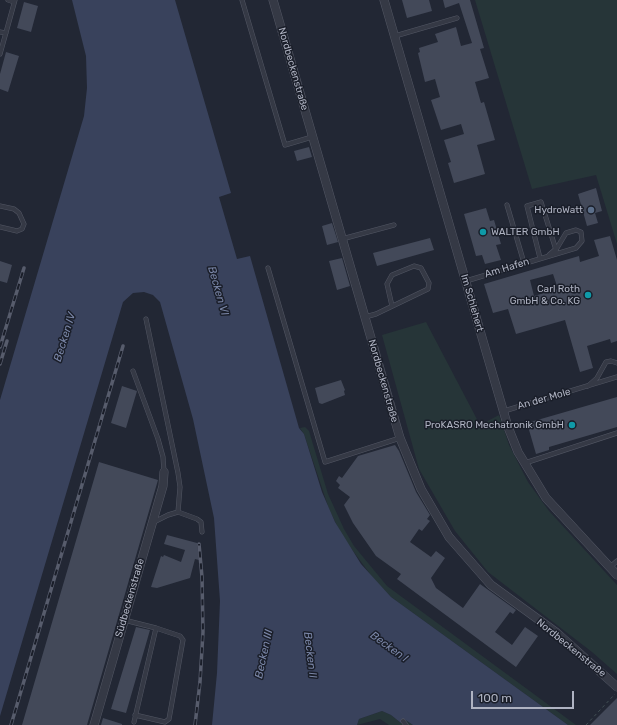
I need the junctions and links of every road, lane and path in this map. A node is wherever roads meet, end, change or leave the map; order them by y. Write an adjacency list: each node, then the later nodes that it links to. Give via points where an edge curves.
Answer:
1 (8, 0): 5 (lane)
2 (242, 0): 11 (lane, via 285,145)
3 (273, 0): 11 (street, Nordbeckenstraße)
4 (384, 0): 9 (street, Im Schlehert)
5 (14, 1): 8 (lane)
6 (458, 18): 9 (lane)
7 (0, 32): 8 (lane)
8 (6, 33): 10 (lane)
9 (395, 36): 22 (street, Im Schlehert)
10 (0, 54)
11 (310, 138): 16 (street, Nordbeckenstraße)
12 (507, 205): 20 (lane)
13 (0, 206): 15 (lane, via 14,209 24,224 22,229 17,231)
14 (394, 225): 16 (lane)
15 (0, 227)
16 (342, 239): 24 (street, Nordbeckenstraße)
17 (556, 250): 18 (lane, Am Hafen); 18 (lane, Am Hafen, via 566,233 576,230 581,232 582,242 579,246); 19 (lane, via 541,202 526,206)
18 (549, 256): 19 (lane, Am Hafen)
19 (540, 258): 20 (lane, Am Hafen)
20 (524, 263): 22 (lane, Am Hafen)
21 (268, 268): 32 (lane, via 325,462)
22 (465, 281): 30 (street, Im Schlehert)
23 (392, 306): 23 (lane, via 428,289 429,283 421,268 414,266 392,275 387,284); 24 (lane)
24 (365, 317): 32 (street, Nordbeckenstraße)
25 (146, 319): 35 (lane, via 178,473)
26 (617, 363): 29 (lane, An der Mole, via 606,362 597,378)
27 (133, 370): 34 (lane, via 158,439)
28 (617, 377): 29 (lane, An der Mole)
29 (585, 388): 30 (lane, An der Mole)
30 (504, 411): 33 (street, Im Schlehert)
31 (617, 433): 33 (lane)
32 (400, 438): 43 (street, Nordbeckenstraße, via 431,508 449,537 474,566 491,585 557,634)
33 (524, 463): 39 (street, Im Schlehert, via 546,498)
34 (164, 472): 36 (street, Südbeckenstraße, via 163,486)
35 (178, 512): 36 (lane); 37 (lane, via 197,519)
36 (152, 523): 41 (street, Südbeckenstraße)
37 (202, 532)
38 (617, 561): 39 (lane)
39 (610, 568): 40 (street, Im Schlehert)
40 (617, 575)
41 (124, 620): 42 (lane); 48 (street, Südbeckenstraße)
42 (156, 628): 45 (lane); 46 (lane, via 180,636 183,640 169,719 166,722)
43 (617, 687)
44 (617, 692): 50 (path)
45 (135, 715): 46 (lane); 47 (lane)
46 (158, 720): 49 (lane)
47 (134, 722)
48 (94, 725)
49 (156, 725)
50 (586, 725)

